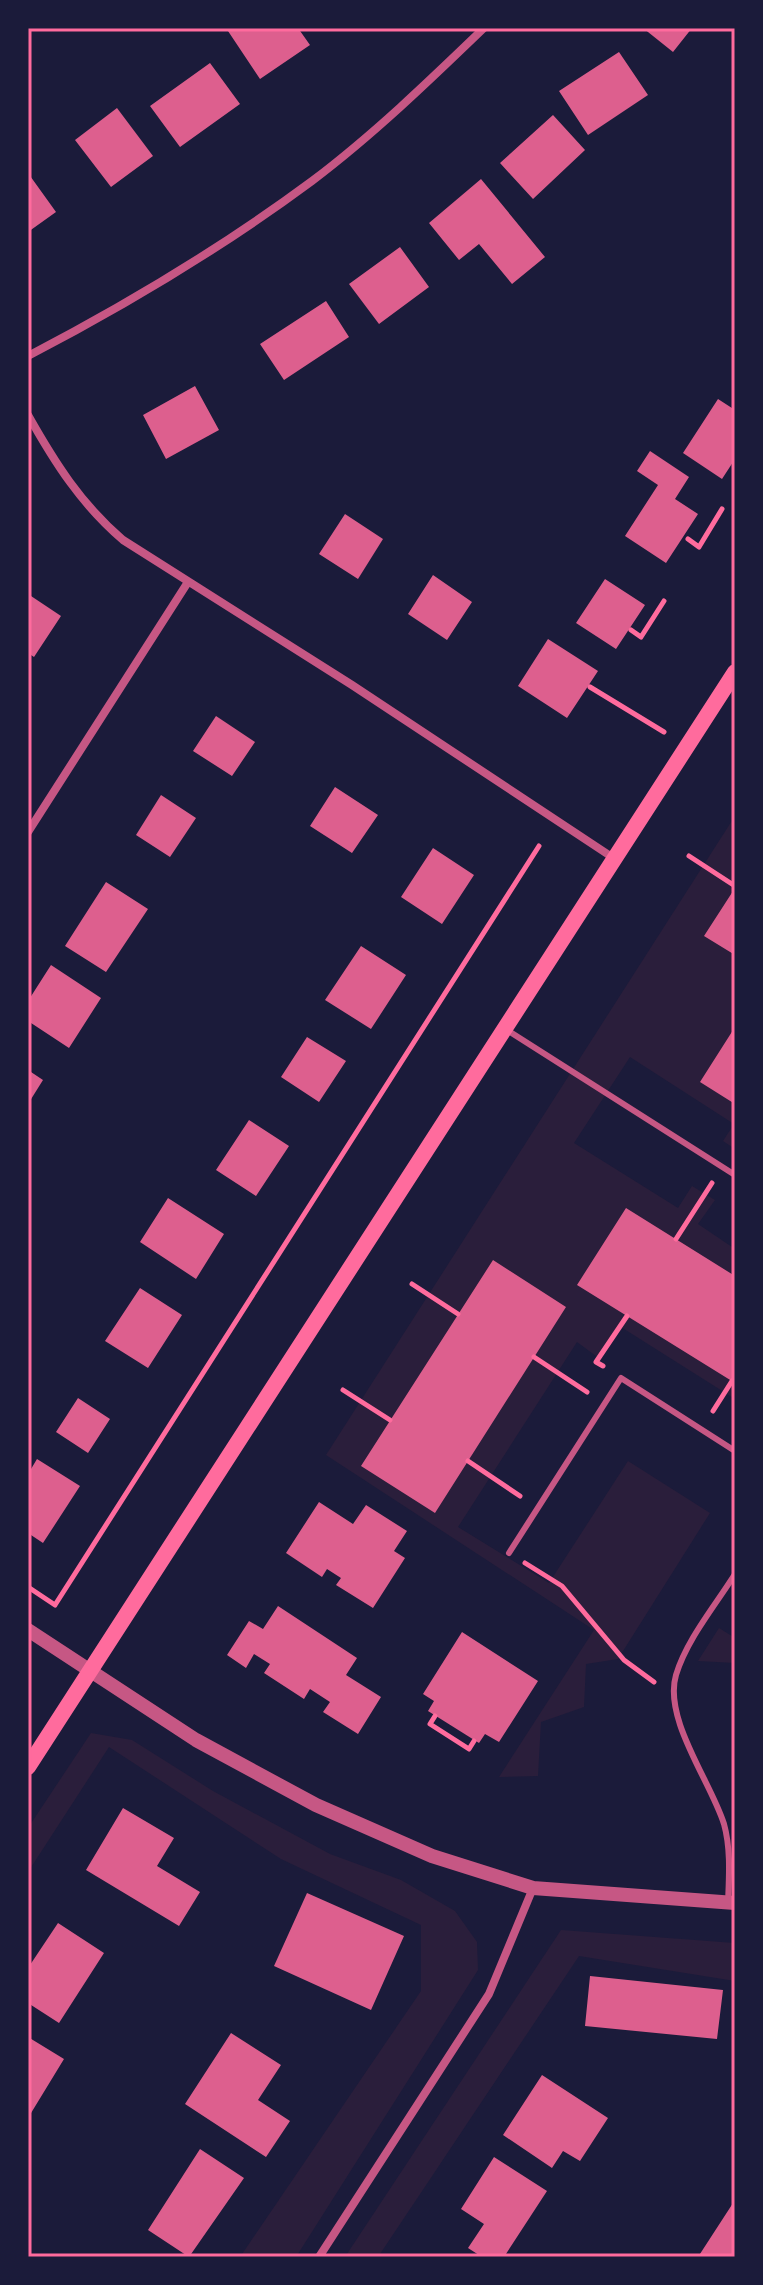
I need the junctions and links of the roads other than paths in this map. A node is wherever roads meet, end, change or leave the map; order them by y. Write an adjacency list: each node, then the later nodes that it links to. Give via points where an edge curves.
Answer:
1 (484, 28): 2 (street, via 313,180 231,238)
2 (28, 356)
3 (28, 415): 4 (street, via 92,514)
4 (188, 582): 6 (street); 7 (street)
5 (735, 672): 7 (main road)
6 (28, 832)
7 (615, 859): 8 (main road)
8 (504, 1029): 9 (lane); 14 (main road)
9 (735, 1175)
10 (735, 1451): 11 (lane, via 621,1378)
11 (509, 1553)
12 (735, 1574): 17 (lane, via 675,1677 680,1725 725,1827)
13 (28, 1630): 14 (street)
14 (91, 1669): 15 (main road); 16 (street, via 196,1740 316,1805 432,1856)
15 (28, 1767)
16 (533, 1888): 17 (street); 18 (street, via 489,1994)
17 (732, 1903)
18 (319, 2257)

